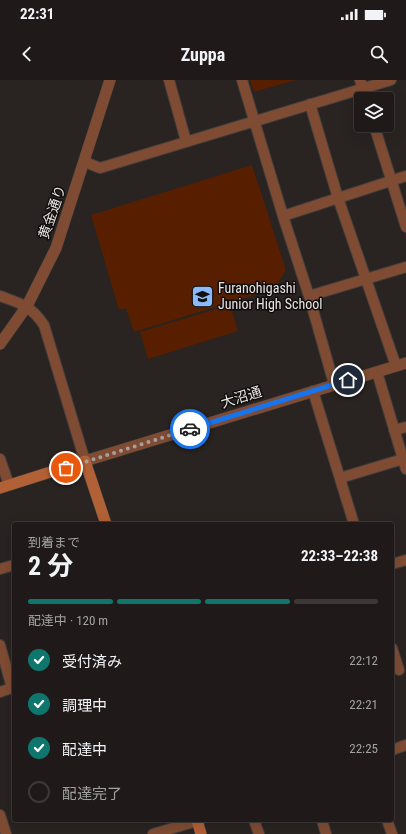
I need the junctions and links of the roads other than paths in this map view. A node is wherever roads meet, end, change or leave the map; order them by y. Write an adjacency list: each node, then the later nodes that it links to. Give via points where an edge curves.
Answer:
1 (110, 80): 10 (street, 黄金通り)
2 (169, 80): 9 (street)
3 (242, 80): 7 (street)
4 (391, 80): 5 (street)
5 (362, 84): 6 (street)
6 (310, 104): 7 (street); 13 (street)
7 (255, 121): 9 (street); 14 (street)
8 (376, 132): 12 (street)
9 (186, 141): 10 (street, via 100,168)
10 (85, 162): 20 (street, 黄金通り, via 56,248)
11 (406, 176): 12 (street)
12 (391, 180): 13 (street); 15 (street)
13 (338, 198): 14 (street); 17 (street)
14 (282, 216): 19 (street)
15 (406, 227)
16 (406, 267): 17 (street)
17 (366, 279): 19 (street); 22 (street)
18 (0, 296): 20 (street)
19 (309, 296): 24 (street)
20 (27, 306): 21 (street, 黄金通り); 29 (street, via 38,315 44,325)
21 (0, 344)
22 (401, 364): 23 (street, 大沼通)
23 (377, 372): 24 (street, 大沼通); 27 (street)
24 (334, 384): 25 (street, 大沼通)
25 (313, 391): 29 (street, 大沼通); 31 (street)
26 (406, 427): 27 (street)
27 (394, 430): 30 (street)
28 (0, 459): 32 (street)
29 (86, 462): 32 (main road); 33 (main road)
30 (404, 464): 31 (street)
31 (340, 478): 34 (street)
32 (4, 487)
33 (105, 522)
34 (353, 522)
35 (406, 560): 36 (street)
36 (394, 563)
37 (12, 566): 38 (street)
38 (0, 569)
39 (0, 645): 42 (street)
40 (394, 654): 41 (street)
41 (399, 670)
42 (12, 685)
43 (12, 688): 44 (street)
44 (0, 692)
45 (406, 745): 46 (street)
46 (394, 749)
47 (0, 815): 53 (street)
48 (191, 822): 54 (street)
49 (198, 822): 55 (main road)
50 (255, 822): 56 (street)
51 (323, 822): 57 (street)
52 (388, 822): 58 (street)
53 (6, 834)
54 (153, 834)
55 (201, 834)
56 (259, 834)
57 (326, 834)
58 (392, 834)

